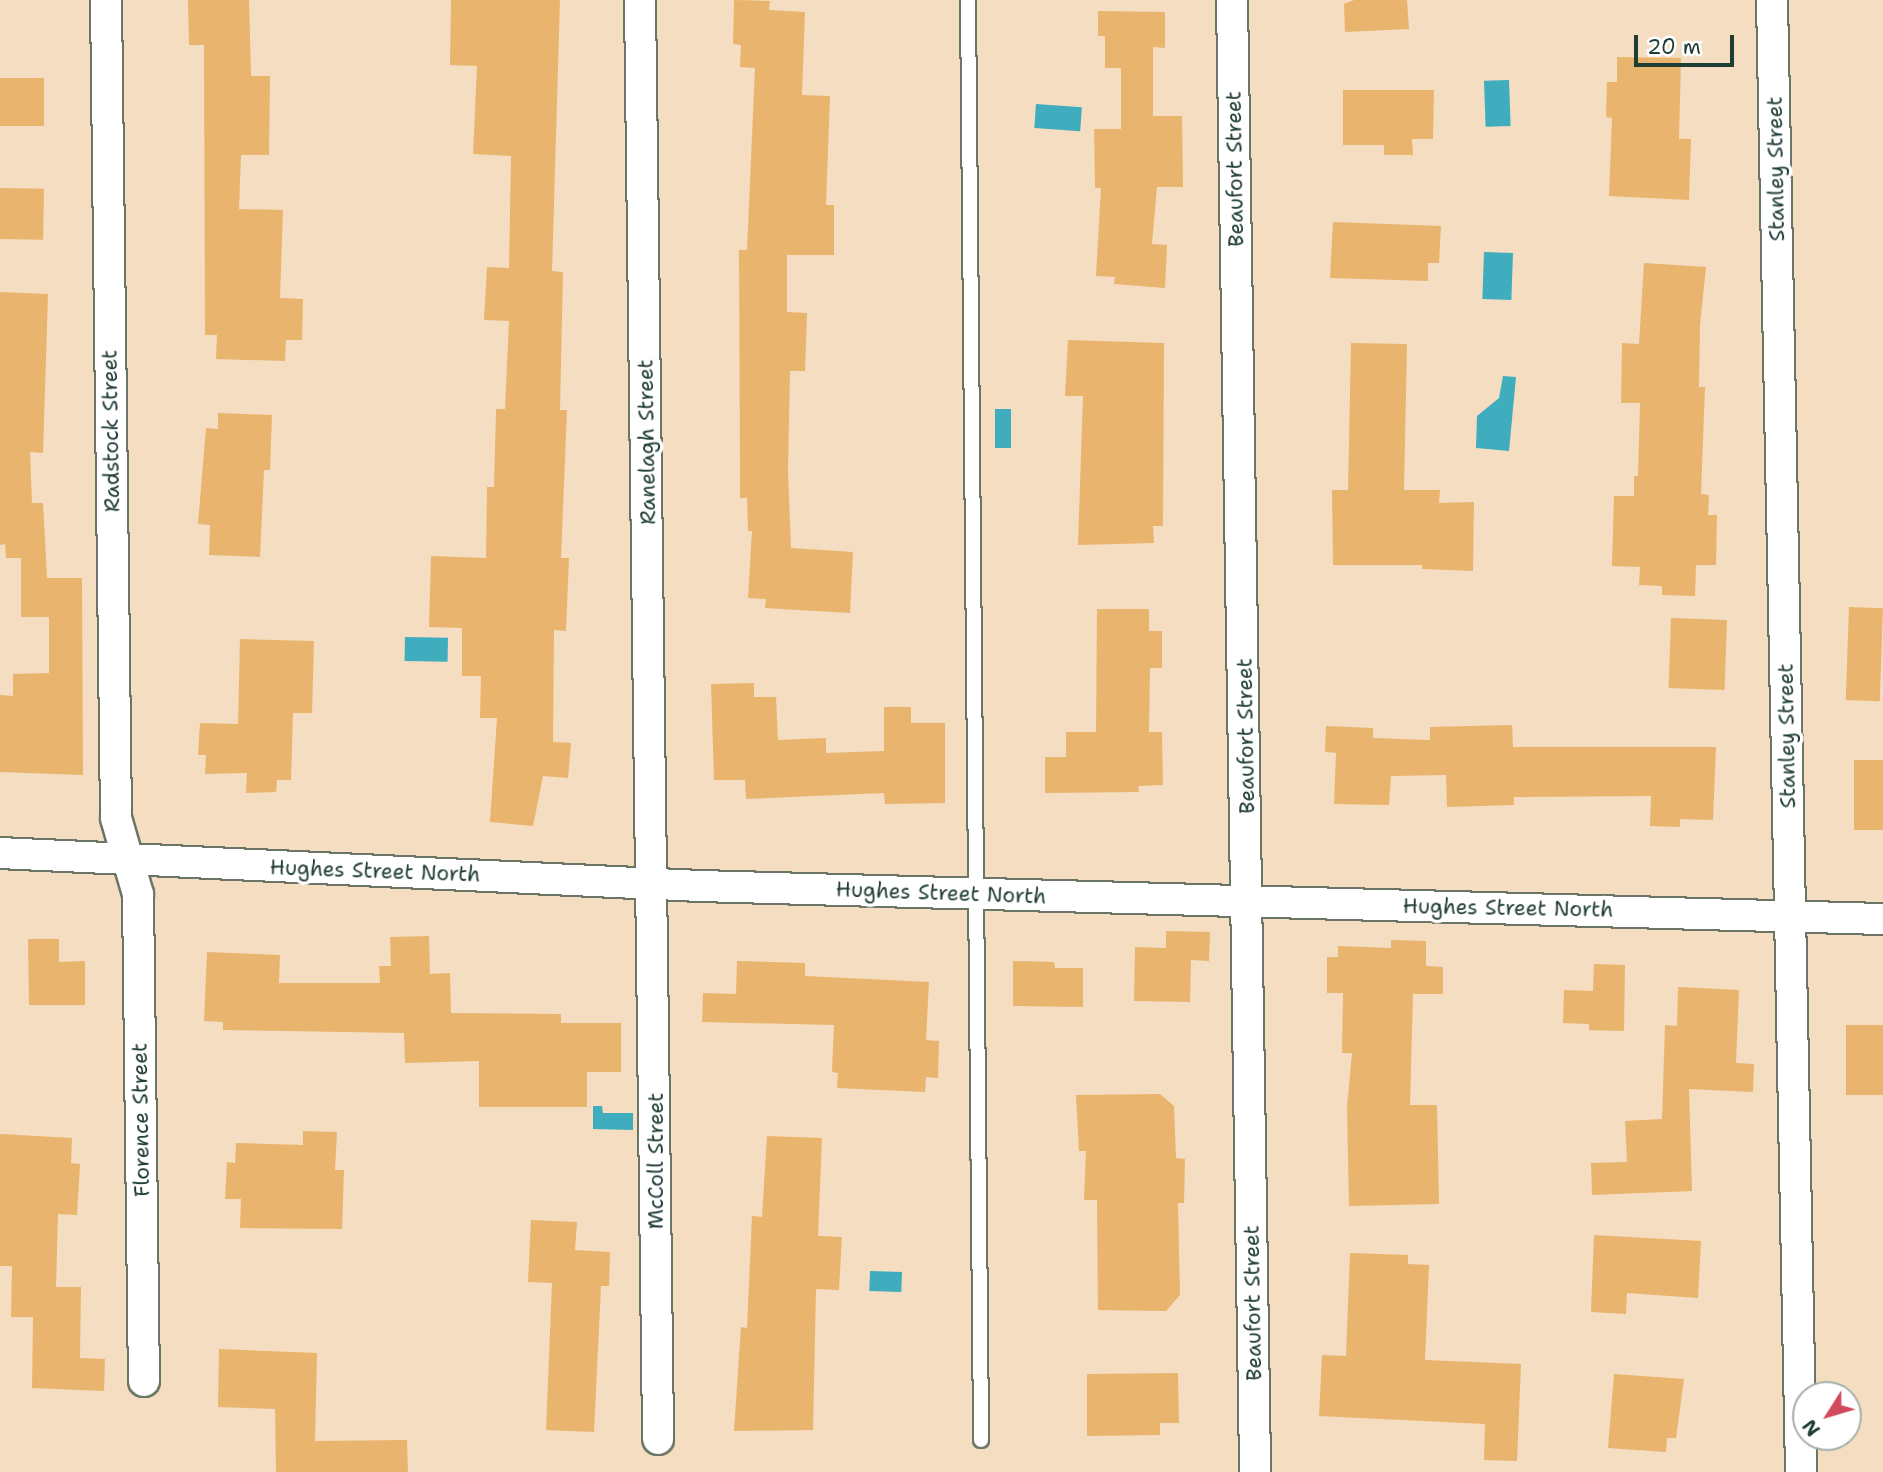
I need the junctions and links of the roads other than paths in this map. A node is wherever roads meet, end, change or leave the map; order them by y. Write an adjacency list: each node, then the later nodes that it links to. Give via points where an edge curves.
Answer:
1 (106, 0): 7 (street, Radstock Street, via 116,818)
2 (640, 0): 8 (street, Ranelagh Street)
3 (968, 0): 9 (lane)
4 (1232, 0): 10 (street, Beaufort Street)
5 (1772, 0): 11 (street, Stanley Street)
6 (0, 853): 7 (street, Hughes Street North)
7 (127, 861): 8 (street, Hughes Street North); 13 (street, Florence Street, via 138,894)
8 (654, 884): 9 (street, Hughes Street North); 14 (street, McColl Street)
9 (976, 894): 10 (street, Hughes Street North); 15 (lane)
10 (1249, 902): 11 (street, Hughes Street North); 16 (street, Beaufort Street)
11 (1790, 914): 12 (street, Hughes Street North); 17 (street, Stanley Street)
12 (1883, 919)
13 (144, 1381)
14 (658, 1439)
15 (981, 1440)
16 (1255, 1472)
17 (1801, 1472)

